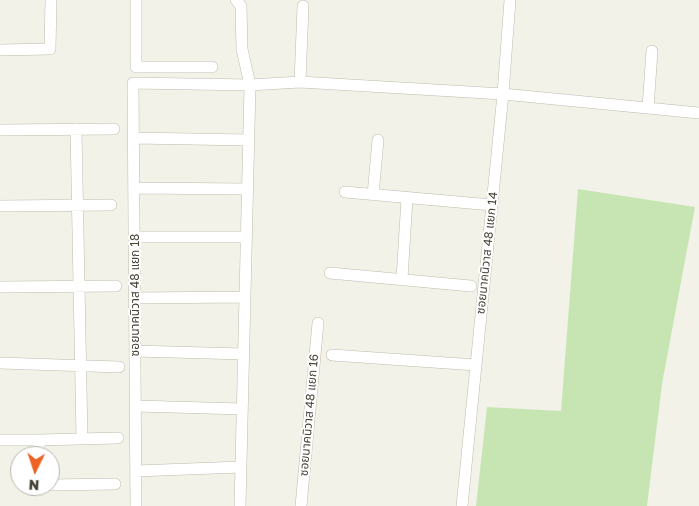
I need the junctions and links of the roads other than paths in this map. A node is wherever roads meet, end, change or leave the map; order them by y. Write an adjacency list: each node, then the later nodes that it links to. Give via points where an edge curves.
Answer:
1 (51, 0): 6 (street, via 50,49)
2 (136, 0): 8 (street, via 136,67)
3 (236, 0): 10 (street, via 240,6 242,49)
4 (510, 0): 11 (street, ซอยนาคนิวาส 48 แยก 14)
5 (303, 6): 9 (street)
6 (0, 50)
7 (652, 51): 12 (street)
8 (212, 67)
9 (300, 82): 10 (street); 11 (street)
10 (250, 85): 17 (street, ซอยนาคนิวาส 48 แยก 18, via 134,83); 18 (street)
11 (503, 94): 12 (street); 26 (street, ซอยนาคนิวาส 48 แยก 14)
12 (648, 108): 13 (street)
13 (699, 113)
14 (76, 129): 15 (street); 16 (street); 28 (street)
15 (114, 129)
16 (0, 130)
17 (134, 138): 18 (street); 20 (street, ซอยนาคนิวาส 48 แยก 18)
18 (248, 140): 21 (street)
19 (378, 140): 23 (street)
20 (134, 188): 21 (street); 29 (street, ซอยนาคนิวาส 48 แยก 18)
21 (247, 189): 30 (street)
22 (345, 192): 23 (street)
23 (373, 195): 24 (street)
24 (407, 198): 26 (street); 32 (street)
25 (111, 205): 28 (street)
26 (492, 205): 44 (street, ซอยนาคนิวาส 48 แยก 14)
27 (0, 206): 28 (street)
28 (78, 207): 36 (street)
29 (135, 237): 30 (street); 38 (street, ซอยนาคนิวาส 48 แยก 18)
30 (246, 237): 37 (street)
31 (330, 272): 32 (street)
32 (402, 280): 34 (street)
33 (116, 286): 36 (street)
34 (471, 286)
35 (0, 287): 36 (street)
36 (80, 287): 45 (street)
37 (245, 296): 38 (street); 41 (street)
38 (135, 298): 40 (street, ซอยนาคนิวาส 48 แยก 18)
39 (318, 323): 60 (street, ซอยนาคนิวาส 48 แยก 16)
40 (135, 351): 41 (street); 47 (street, ซอยนาคนิวาส 48 แยก 18)
41 (244, 354): 48 (street)
42 (332, 355): 44 (street)
43 (0, 363): 45 (street)
44 (476, 365): 61 (street, ซอยนาคนิวาส 48 แยก 14)
45 (81, 366): 46 (street); 50 (street)
46 (119, 367)
47 (136, 406): 48 (street); 55 (street, ซอยนาคนิวาส 48 แยก 18)
48 (242, 409): 54 (street)
49 (118, 438): 50 (street)
50 (82, 439): 52 (street)
51 (0, 440): 52 (street)
52 (39, 440): 53 (street)
53 (39, 446)
54 (241, 467): 55 (street); 59 (street)
55 (136, 471): 58 (street, ซอยนาคนิวาส 48 แยก 18)
56 (115, 484): 57 (street)
57 (60, 485)
58 (136, 506)
59 (240, 506)
60 (301, 506)
61 (462, 506)

